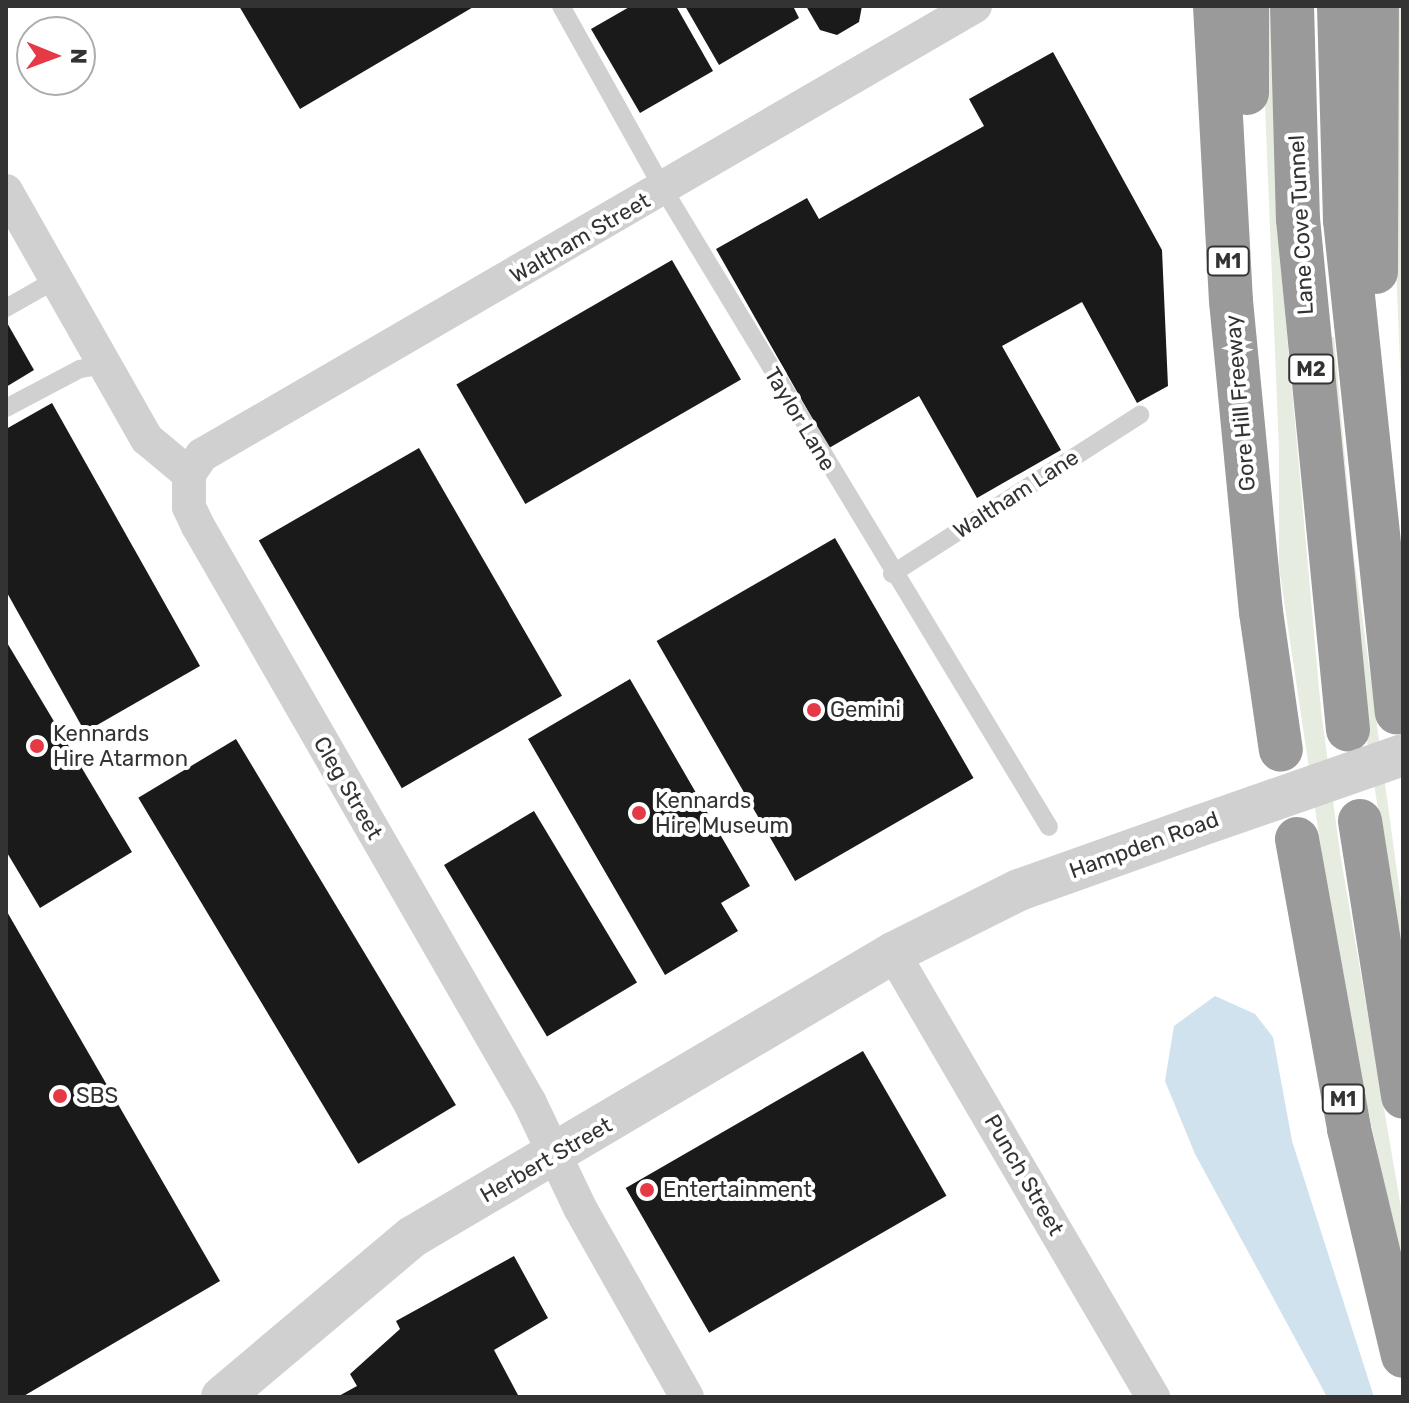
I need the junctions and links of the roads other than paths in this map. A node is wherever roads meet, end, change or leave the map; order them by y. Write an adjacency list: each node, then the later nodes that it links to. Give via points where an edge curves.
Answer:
1 (561, 6): 8 (lane, Taylor Lane)
2 (975, 6): 8 (street, Waltham Street)
3 (1215, 6): 16 (highway, Gore Hill Freeway / M1, via 1231,301)
4 (1247, 6): 16 (highway)
5 (1292, 6): 19 (highway, Lane Cove Tunnel / M2, via 1298,219)
6 (1339, 6): 18 (highway, Lane Cove Tunnel / M2, via 1345,220)
7 (1377, 6): 18 (highway)
8 (664, 190): 15 (street, Waltham Street, via 202,455); 17 (lane, Taylor Lane)
9 (6, 191): 10 (street)
10 (57, 279): 11 (lane); 12 (street)
11 (6, 308)
12 (106, 365): 13 (lane, via 80,369); 15 (street, via 147,439)
13 (6, 408)
14 (1140, 415): 17 (lane, Waltham Lane)
15 (189, 474): 27 (street, Cleg Street, via 189,507 198,526)
16 (1251, 516): 21 (highway, Gore Hill Freeway / M1)
17 (892, 574): 23 (lane, Taylor Lane)
18 (1379, 575): 20 (highway, M2)
19 (1348, 730)
20 (1400, 734): 25 (street, Hampden Road, bridge, via 1190,829 1019,890)
21 (1281, 750)
22 (1360, 821): 26 (highway)
23 (1049, 827)
24 (1297, 839): 28 (highway, M1, via 1349,1129)
25 (893, 953): 27 (street, Herbert Street); 31 (street, Punch Street)
26 (1403, 1097)
27 (556, 1155): 29 (street, Herbert Street, via 377,1262); 30 (street, Cleg Street)
28 (1403, 1356)
29 (222, 1397)
30 (687, 1397)
31 (1153, 1397)

